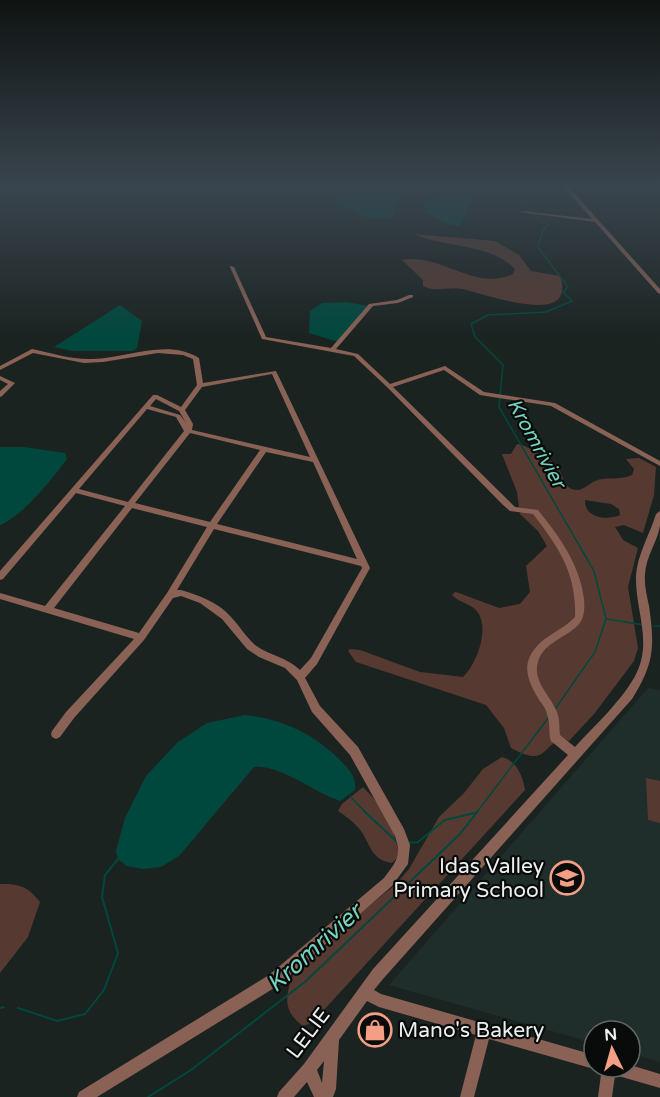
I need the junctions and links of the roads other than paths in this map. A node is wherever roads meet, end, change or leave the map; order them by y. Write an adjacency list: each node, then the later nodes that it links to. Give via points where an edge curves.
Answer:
1 (610, 236): 3 (street)
2 (232, 267): 5 (street, via 264,338)
3 (660, 292)
4 (411, 296): 5 (street, via 372,304)
5 (332, 350): 9 (street, via 356,355)
6 (0, 368): 8 (street, via 32,351 90,361 168,352 196,358)
7 (0, 378): 10 (street, via 12,383)
8 (200, 385): 12 (street); 15 (street, via 274,372)
9 (389, 386): 16 (street, via 445,368 482,394 553,404); 29 (street, via 506,503 513,509 535,512 568,559 580,590 579,618 540,648 532,673 537,690 551,711 555,738)
10 (0, 395)
11 (147, 407): 12 (street, via 158,396); 13 (street, via 178,416); 17 (street)
12 (182, 410): 13 (street, via 190,423)
13 (188, 431): 14 (street); 18 (street)
14 (264, 449): 15 (street); 20 (street)
15 (314, 460): 21 (street)
16 (660, 464)
17 (76, 491): 18 (street); 22 (street)
18 (131, 504): 20 (street); 25 (street)
19 (660, 514): 29 (street, LELIE, via 641,571 650,643 648,660 628,696)
20 (213, 525): 21 (street); 23 (street)
21 (362, 563): 27 (street, via 366,568 314,661)
22 (0, 577)
23 (170, 595): 26 (street); 27 (street, via 181,593 203,601 225,616 250,646 288,665)
24 (0, 596): 25 (street)
25 (48, 609): 26 (street)
26 (141, 638): 28 (street)
27 (300, 677): 38 (street, via 316,709 354,751 400,833 404,845 402,864 388,882 274,980)
28 (56, 734)
29 (575, 754): 30 (street, LELIE)
30 (365, 993): 31 (street); 32 (street, LELIE)
31 (484, 1030): 33 (street); 42 (street)
32 (332, 1038): 34 (street, LELIE); 41 (street)
33 (582, 1059)
34 (309, 1069): 39 (street, LELIE); 40 (street)
35 (642, 1076): 37 (street)
36 (608, 1079): 43 (street)
37 (660, 1081)
38 (84, 1097)
39 (284, 1097)
40 (321, 1097)
41 (326, 1097)
42 (467, 1097)
43 (605, 1097)

